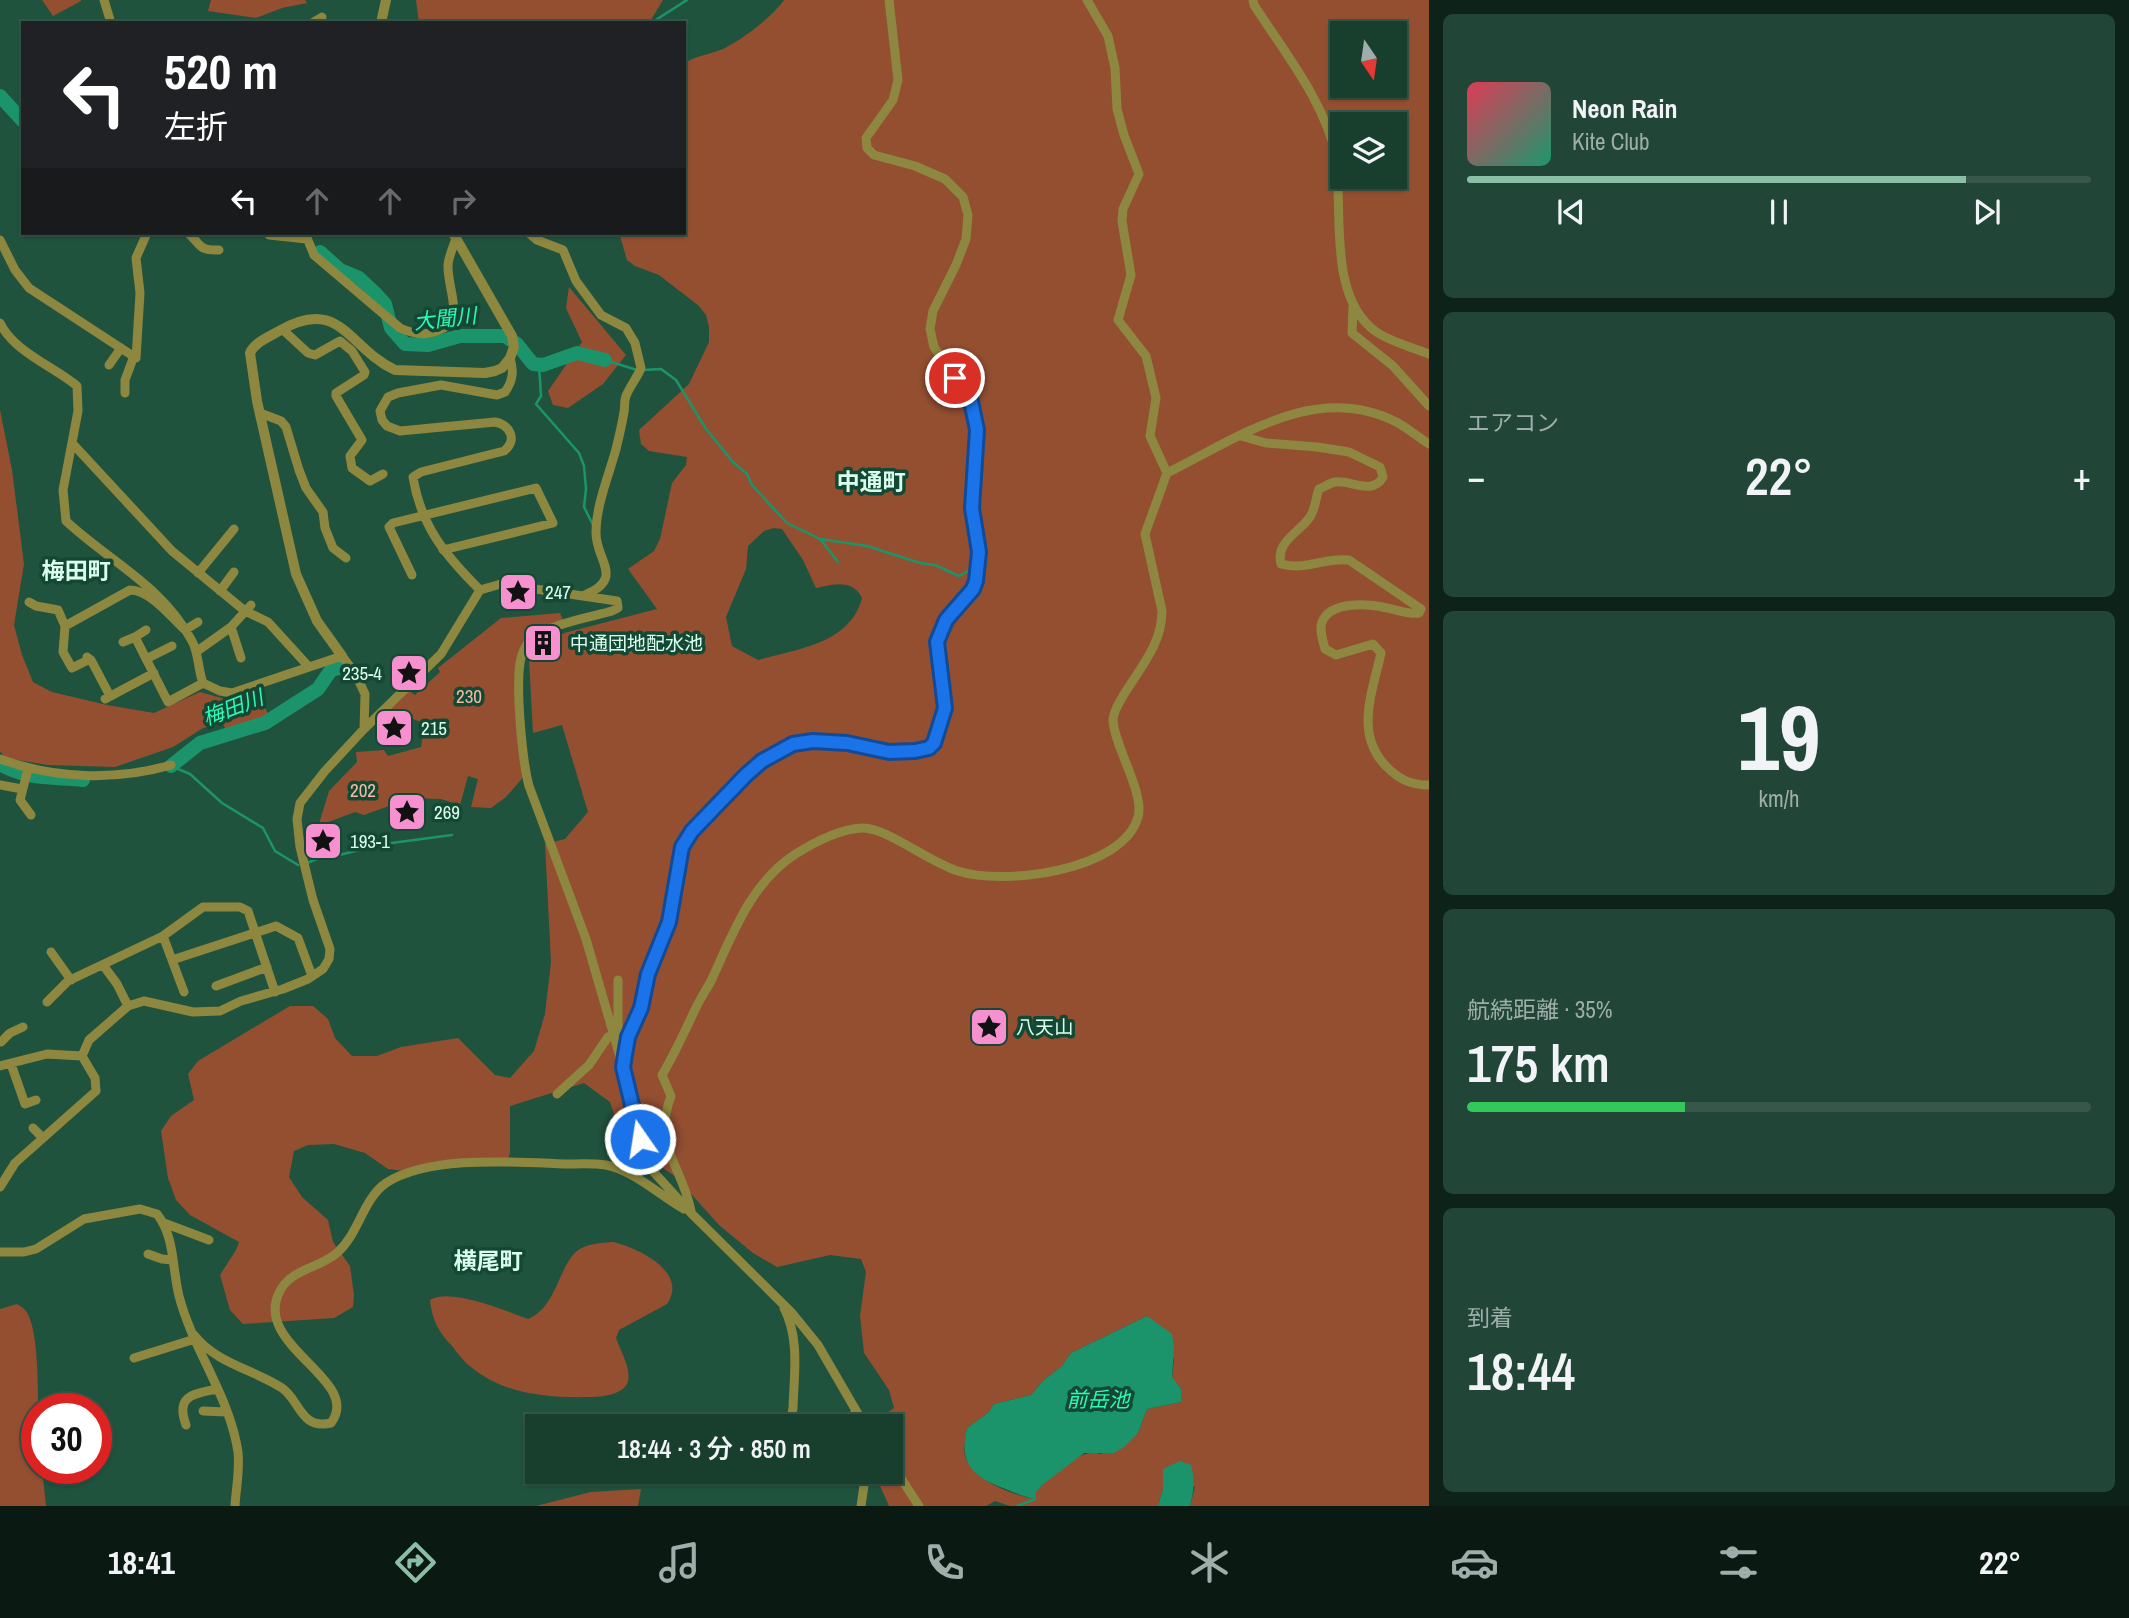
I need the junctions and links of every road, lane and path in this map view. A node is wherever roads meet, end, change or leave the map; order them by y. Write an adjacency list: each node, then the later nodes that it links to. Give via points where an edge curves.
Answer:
1 (104, 0): 7 (street)
2 (386, 0): 9 (street)
3 (888, 0): 90 (street, via 898,80 892,100 866,138 867,148 874,155 945,179 962,197 968,215 966,239 933,311 930,329 934,347 971,401 977,430 972,498 979,545 976,581 940,631 937,656 945,698 942,722 934,743 915,751 889,752 813,741 793,744 754,768 701,822 682,847 669,922 628,1037)
4 (1087, 0): 32 (street, via 1108,36 1117,109 1139,174 1123,209 1131,275 1118,320 1146,356 1156,398 1150,436)
5 (1253, 0): 18 (street, via 1314,99 1328,132 1337,160 1341,253)
6 (322, 17): 8 (street)
7 (110, 21)
8 (315, 21)
9 (381, 21)
10 (146, 235): 23 (street, via 136,258 140,293)
11 (190, 235): 17 (street, via 198,246)
12 (269, 235): 14 (street)
13 (531, 235): 43 (street, via 563,250 576,281 601,315 626,328 641,368 625,398 596,531 607,566 605,581)
14 (306, 236): 15 (street, via 314,255 400,328 415,335 436,333 451,324 453,295 447,265)
15 (454, 236): 24 (street, via 513,342)
16 (0, 240): 21 (street, via 29,288)
17 (219, 250)
18 (1353, 305): 22 (street, via 1376,332); 27 (street, via 1352,333 1393,366)
19 (0, 323): 30 (street, via 23,348 77,386)
20 (282, 329): 24 (street, via 311,317 326,318 395,370 485,373 502,368); 28 (street, via 253,346 250,353); 33 (street, via 308,353 315,355 340,341 352,352 364,375 336,396 362,440 350,456 352,468 370,481)
21 (121, 348): 23 (street); 25 (street)
22 (1429, 354)
23 (134, 356): 26 (street)
24 (510, 358): 34 (street, via 512,378 498,395 442,385 398,393 382,405 382,420 400,431 495,422 511,433 504,451 413,477)
25 (109, 365)
26 (125, 393)
27 (1429, 406)
28 (260, 413): 37 (street, via 286,427 306,488 323,512 333,548); 55 (street, via 296,573 317,621)
29 (1241, 436): 31 (street, via 1274,419 1343,407 1398,424); 32 (street); 67 (street, via 1340,450 1380,467 1380,484 1368,488 1333,482 1319,489 1311,516 1283,545 1279,559 1281,564 1301,567 1349,560 1421,609 1414,614 1352,605 1327,615 1321,632 1325,649 1336,654 1373,644 1378,647 1381,653 1368,704 1373,750 1408,783)
30 (72, 443): 39 (street); 49 (street, via 63,489 66,521 158,594)
31 (1429, 444)
32 (1167, 473): 96 (street, via 1145,534 1163,621 1158,639 1113,719 1139,810 1133,827 1106,853 1081,865 1045,873 962,873 876,830 862,828 831,836 773,872 741,916 662,1075 671,1096 663,1123 667,1147)
33 (383, 474)
34 (422, 515): 36 (street); 36 (street, via 536,488 552,523); 40 (street, via 389,527)
35 (234, 528): 39 (street)
36 (443, 551): 41 (street)
37 (346, 558)
38 (234, 572): 42 (street)
39 (198, 573): 42 (street)
40 (412, 575)
41 (480, 590): 43 (street, via 501,584); 61 (street, via 441,654 399,691 384,711)
42 (220, 591): 45 (street)
43 (584, 596): 85 (street, via 620,604 612,611 542,633 523,650 525,769 582,926)
44 (29, 602): 47 (street, via 58,610)
45 (248, 608): 48 (street); 58 (street, via 268,622)
46 (198, 622): 49 (street)
47 (65, 626): 49 (street, via 137,590); 59 (street, via 63,652 72,668 91,660 108,697)
48 (231, 627): 54 (street); 56 (street)
49 (186, 630): 54 (street)
50 (146, 631): 51 (street)
51 (135, 636): 52 (street); 57 (street)
52 (123, 642)
53 (169, 650): 57 (street)
54 (196, 652): 60 (street)
55 (342, 656): 58 (street); 61 (street, via 355,673)
56 (241, 658)
57 (146, 659): 59 (street)
58 (309, 667): 60 (street, via 232,693)
59 (153, 673): 60 (street, via 168,702)
60 (204, 684)
61 (371, 714): 62 (street); 62 (street)
62 (359, 727): 76 (street, via 348,749 298,802 300,847 330,949 329,960)
63 (0, 759): 65 (street)
64 (170, 765): 65 (street, via 125,776)
65 (28, 769): 68 (street)
66 (0, 785): 68 (street)
67 (1429, 785)
68 (23, 789): 69 (street, via 20,800)
69 (31, 815)
70 (255, 932): 71 (street, via 248,911 240,906 203,907); 73 (street); 75 (street); 76 (street, via 275,926 298,938)
71 (163, 936): 73 (street); 74 (street)
72 (51, 952): 77 (street)
73 (172, 960): 80 (street)
74 (103, 965): 77 (street); 83 (street)
75 (267, 967): 79 (street); 81 (street)
76 (312, 976): 81 (street)
77 (71, 980): 82 (street)
78 (618, 980): 85 (street, via 618,1030)
79 (216, 986)
80 (184, 992)
81 (275, 992): 83 (street, via 220,1011 192,1012 144,1001)
82 (47, 1002)
83 (128, 1006): 87 (street, via 89,1040)
84 (23, 1027): 86 (street)
85 (613, 1035): 90 (street); 91 (street)
86 (0, 1042)
87 (82, 1056): 88 (street, via 47,1054); 94 (street, via 95,1078 96,1091)
88 (11, 1064): 89 (street); 92 (street, via 21,1105)
89 (0, 1066)
90 (623, 1067): 96 (street, via 645,1159)
91 (557, 1094)
92 (36, 1100)
93 (33, 1128): 94 (street)
94 (43, 1138): 95 (street, via 15,1163)
95 (0, 1186)
96 (691, 1213): 102 (street); 103 (street, via 626,1172 606,1165 483,1162 440,1166 387,1183 371,1200 346,1244 290,1278 275,1307 285,1337 335,1393 338,1414 331,1423 313,1422 300,1413 284,1389 239,1368)
97 (164, 1223): 98 (street); 99 (street, via 149,1210 126,1211 84,1219 36,1249); 101 (street)
98 (209, 1240)
99 (0, 1252)
100 (148, 1254): 101 (street)
101 (173, 1259): 103 (street)
102 (778, 1298): 107 (street, via 818,1345); 109 (street, via 789,1319 796,1353)
103 (194, 1337): 104 (street); 105 (street)
104 (134, 1358)
105 (217, 1389): 108 (street); 112 (street, via 189,1395 183,1409)
106 (203, 1411): 108 (street)
107 (855, 1411): 110 (street); 111 (street)
108 (228, 1412): 115 (street, via 238,1455)
109 (792, 1414)
110 (855, 1414)
111 (857, 1414)
112 (186, 1425)
113 (903, 1481): 117 (street)
114 (864, 1484): 116 (street)
115 (235, 1506)
116 (860, 1506)
117 (919, 1506)

